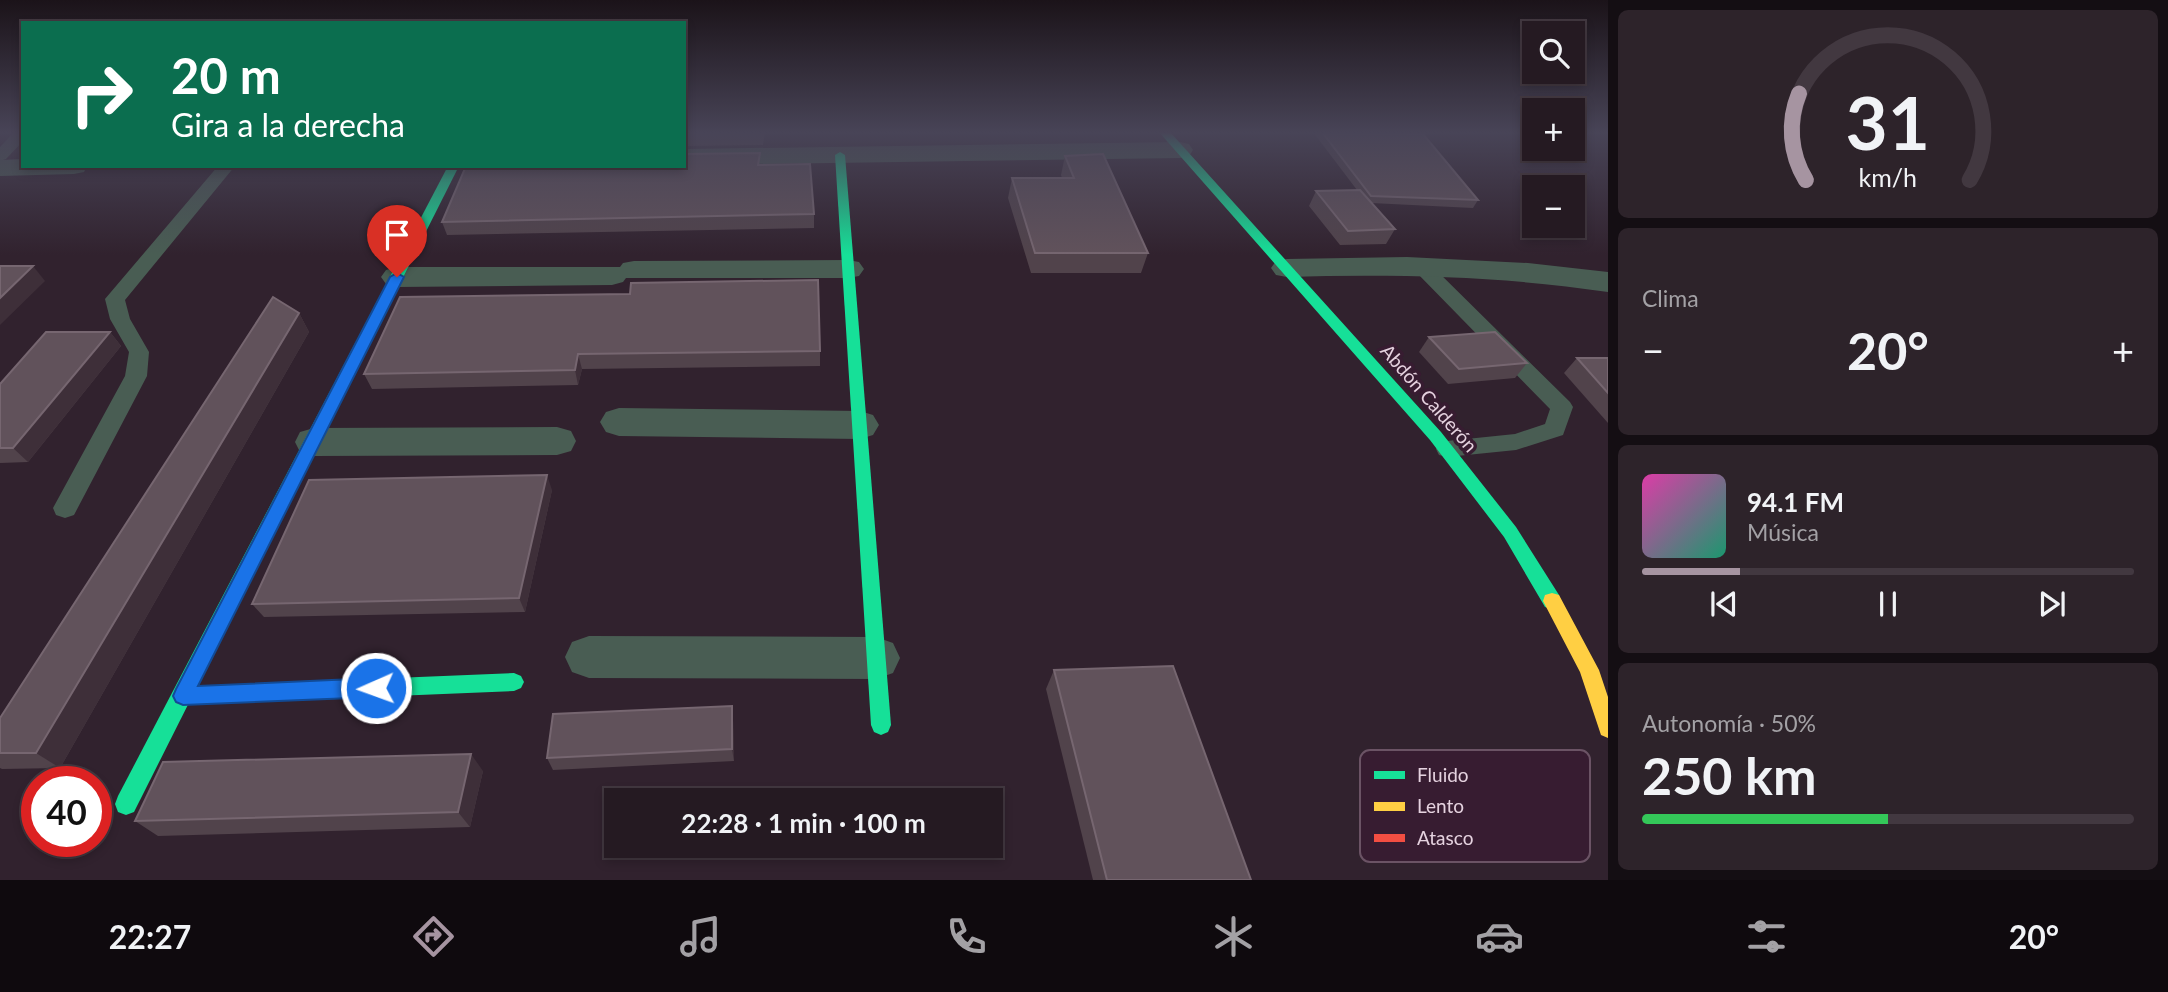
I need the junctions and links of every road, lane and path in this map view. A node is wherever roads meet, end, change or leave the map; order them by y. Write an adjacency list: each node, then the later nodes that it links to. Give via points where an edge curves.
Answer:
1 (221, 173): 15 (lane, via 115,299 120,319 139,352 136,376)
2 (450, 173): 8 (street)
3 (841, 173): 7 (street)
4 (1201, 173): 5 (street, Abdón Calderón)
5 (1287, 268): 6 (street); 14 (street, Abdón Calderón)
6 (1423, 268): 9 (street, via 1523,270); 14 (lane, via 1562,407 1555,429 1516,442)
7 (848, 269): 8 (street); 11 (street)
8 (397, 277): 13 (street)
9 (1608, 282)
10 (619, 422): 11 (street)
11 (860, 425): 17 (street)
12 (557, 441): 13 (street)
13 (314, 442): 19 (street)
14 (1447, 449): 21 (street, Abdón Calderón, via 1540,578 1589,670)
15 (65, 508)
16 (589, 657): 17 (street)
17 (876, 658): 20 (street)
18 (514, 682): 19 (street)
19 (183, 696): 22 (street)
20 (881, 725)
21 (1608, 728)
22 (126, 804)

